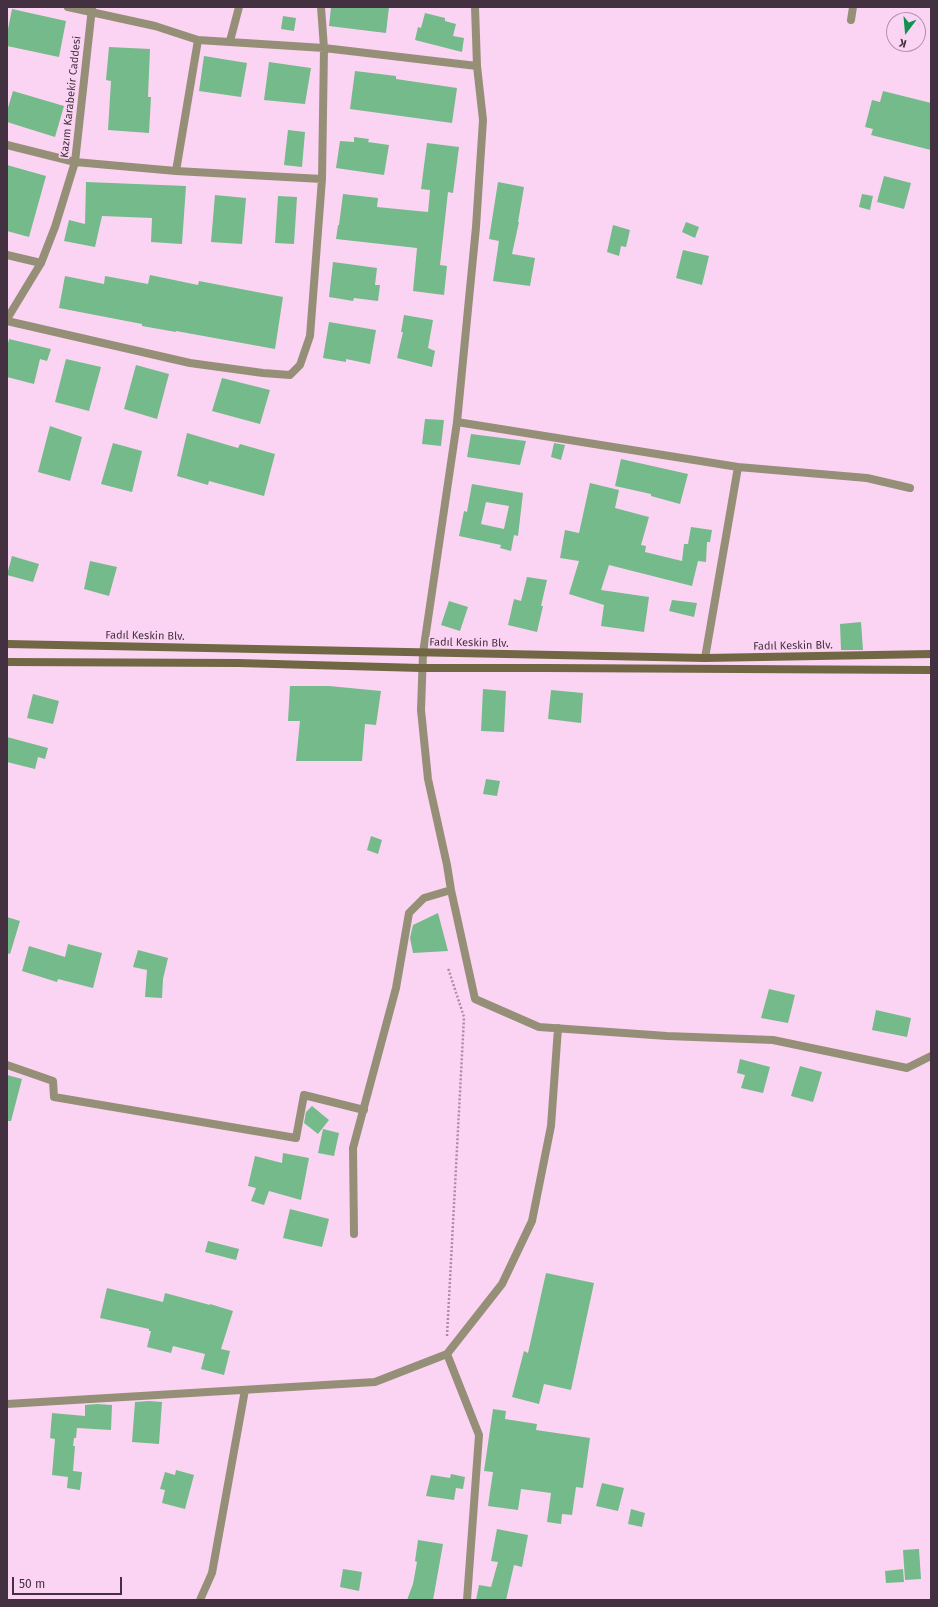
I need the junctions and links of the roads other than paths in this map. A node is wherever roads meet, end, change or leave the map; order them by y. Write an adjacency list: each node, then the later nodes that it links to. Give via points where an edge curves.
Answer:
1 (68, 7): 6 (street)
2 (239, 7): 9 (street)
3 (321, 7): 10 (street)
4 (475, 7): 11 (street)
5 (853, 7): 7 (street)
6 (91, 10): 8 (street); 13 (street, Kazım Karabekir Caddesi)
7 (851, 20)
8 (198, 40): 9 (street); 14 (street)
9 (230, 42): 10 (street)
10 (324, 48): 11 (street); 15 (street)
11 (477, 66): 19 (street, via 482,128 476,227)
12 (7, 145): 13 (street)
13 (76, 162): 14 (street); 17 (street, Kazım Karabekir Caddesi)
14 (176, 171): 15 (street)
15 (322, 179): 18 (street, via 310,336 300,365 290,375 190,363)
16 (7, 255): 17 (street)
17 (41, 262): 18 (street, Kazım Karabekir Caddesi)
18 (7, 320)
19 (457, 422): 20 (street); 23 (street)
20 (738, 467): 21 (street, via 867,478); 25 (street)
21 (910, 488)
22 (7, 644): 23 (street, Fadıl Keskin Blv.)
23 (423, 653): 25 (street, Fadıl Keskin Blv.); 27 (street)
24 (931, 654): 25 (street, Fadıl Keskin Blv.)
25 (705, 658)
26 (7, 662): 27 (street, Fadıl Keskin Blv., via 238,662)
27 (421, 668): 28 (street, Fadıl Keskin Blv.); 29 (street, via 421,710 428,779)
28 (931, 670)
29 (451, 890): 30 (street, via 475,999 539,1027); 33 (street, via 424,898 410,913 396,988)
30 (558, 1028): 31 (street, via 773,1040 907,1068); 35 (street, via 550,1126 532,1220 502,1284)
31 (931, 1056)
32 (7, 1065): 33 (street, via 52,1081 54,1097 296,1138 304,1095)
33 (364, 1110): 34 (street, via 353,1148)
34 (354, 1234)
35 (447, 1354): 36 (street, via 375,1382); 39 (street, via 479,1435)
36 (245, 1390): 37 (street); 38 (street, via 212,1573)
37 (7, 1404)
38 (200, 1600)
39 (467, 1600)

